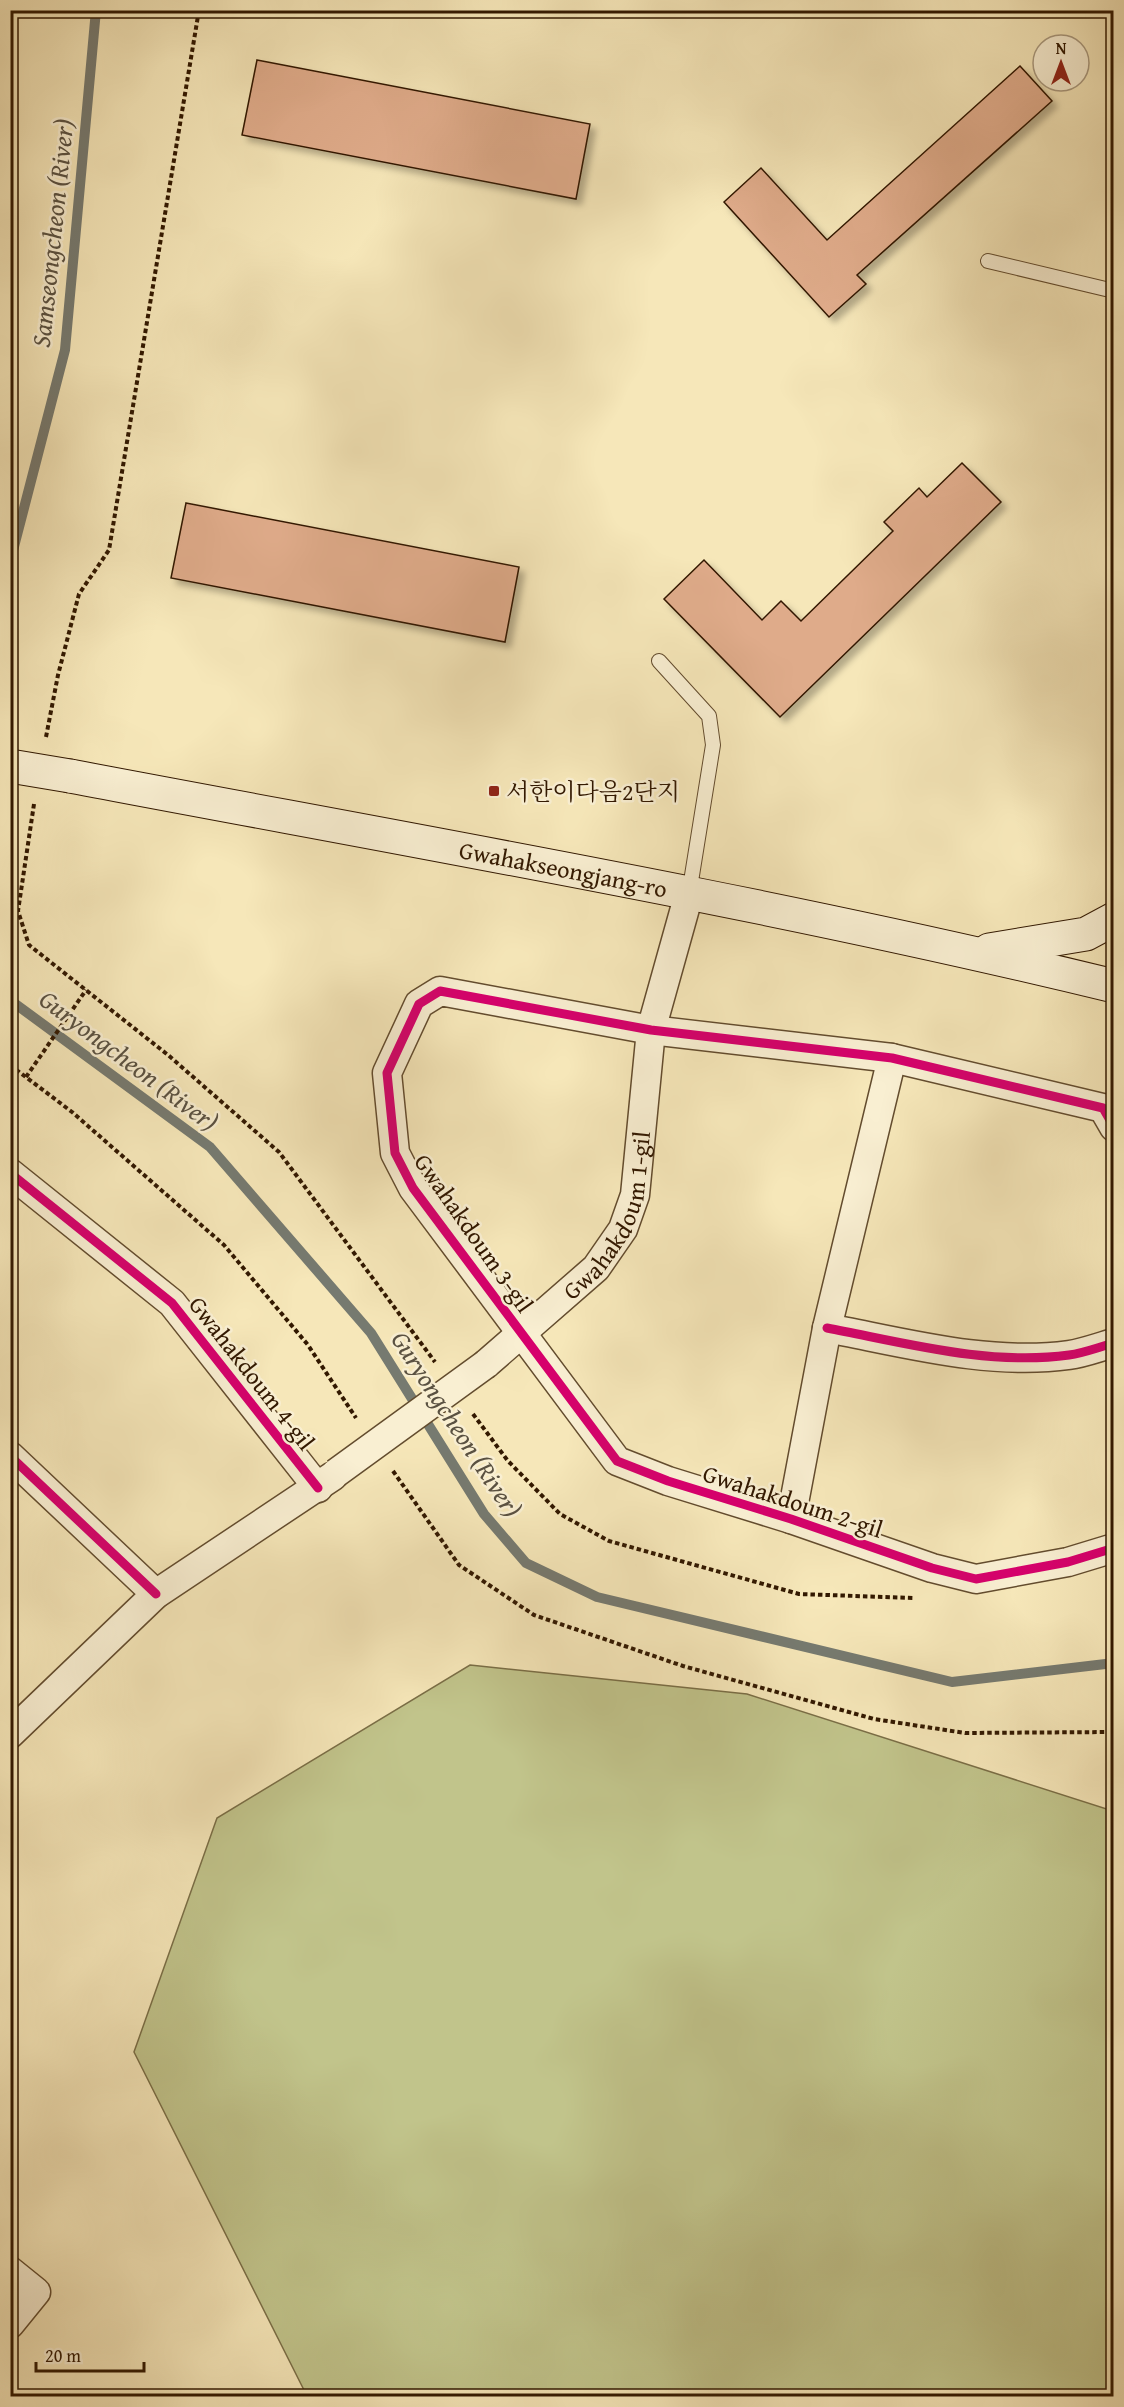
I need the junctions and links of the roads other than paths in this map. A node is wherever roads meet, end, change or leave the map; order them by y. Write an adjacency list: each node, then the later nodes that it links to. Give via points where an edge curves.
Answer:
1 (988, 261): 2 (lane)
2 (1113, 291)
3 (659, 661): 5 (lane, via 709,716 713,745)
4 (10, 766): 5 (street, Gwahakseongjang-ro, bridge)
5 (689, 894): 7 (street, Gwahakseongjang-ro); 9 (street, Gwahakdoum 1-gil)
6 (1113, 919): 7 (street, via 1086,934)
7 (974, 952): 8 (street, Gwahakseongjang-ro)
8 (1113, 986)
9 (651, 1030): 10 (street); 14 (street, Gwahakdoum 1-gil, via 635,1195 623,1229 596,1268); 14 (street, Gwahakdoum 3-gil, via 441,991 419,1004 387,1073 395,1153 413,1188)
10 (892, 1058): 11 (street, via 1103,1108); 13 (street)
11 (1113, 1127)
12 (10, 1173): 17 (street, Gwahakdoum 4-gil, via 172,1303)
13 (827, 1328): 15 (street, via 972,1354 1022,1357 1070,1355); 18 (street)
14 (521, 1335): 17 (street, Gwahakdoum 1-gil, bridge); 18 (street, Gwahakdoum 2-gil, via 617,1461)
15 (1113, 1343)
16 (10, 1456): 20 (street)
17 (327, 1481): 20 (street, Gwahakdoum 1-gil)
18 (791, 1519): 19 (street, Gwahakdoum 2-gil, via 932,1569 976,1579 1068,1562)
19 (1113, 1548)
20 (156, 1594): 21 (street, Gwahakdoum 1-gil)
21 (10, 1734)
22 (10, 2271): 23 (street, via 36,2292)
23 (10, 2324)

